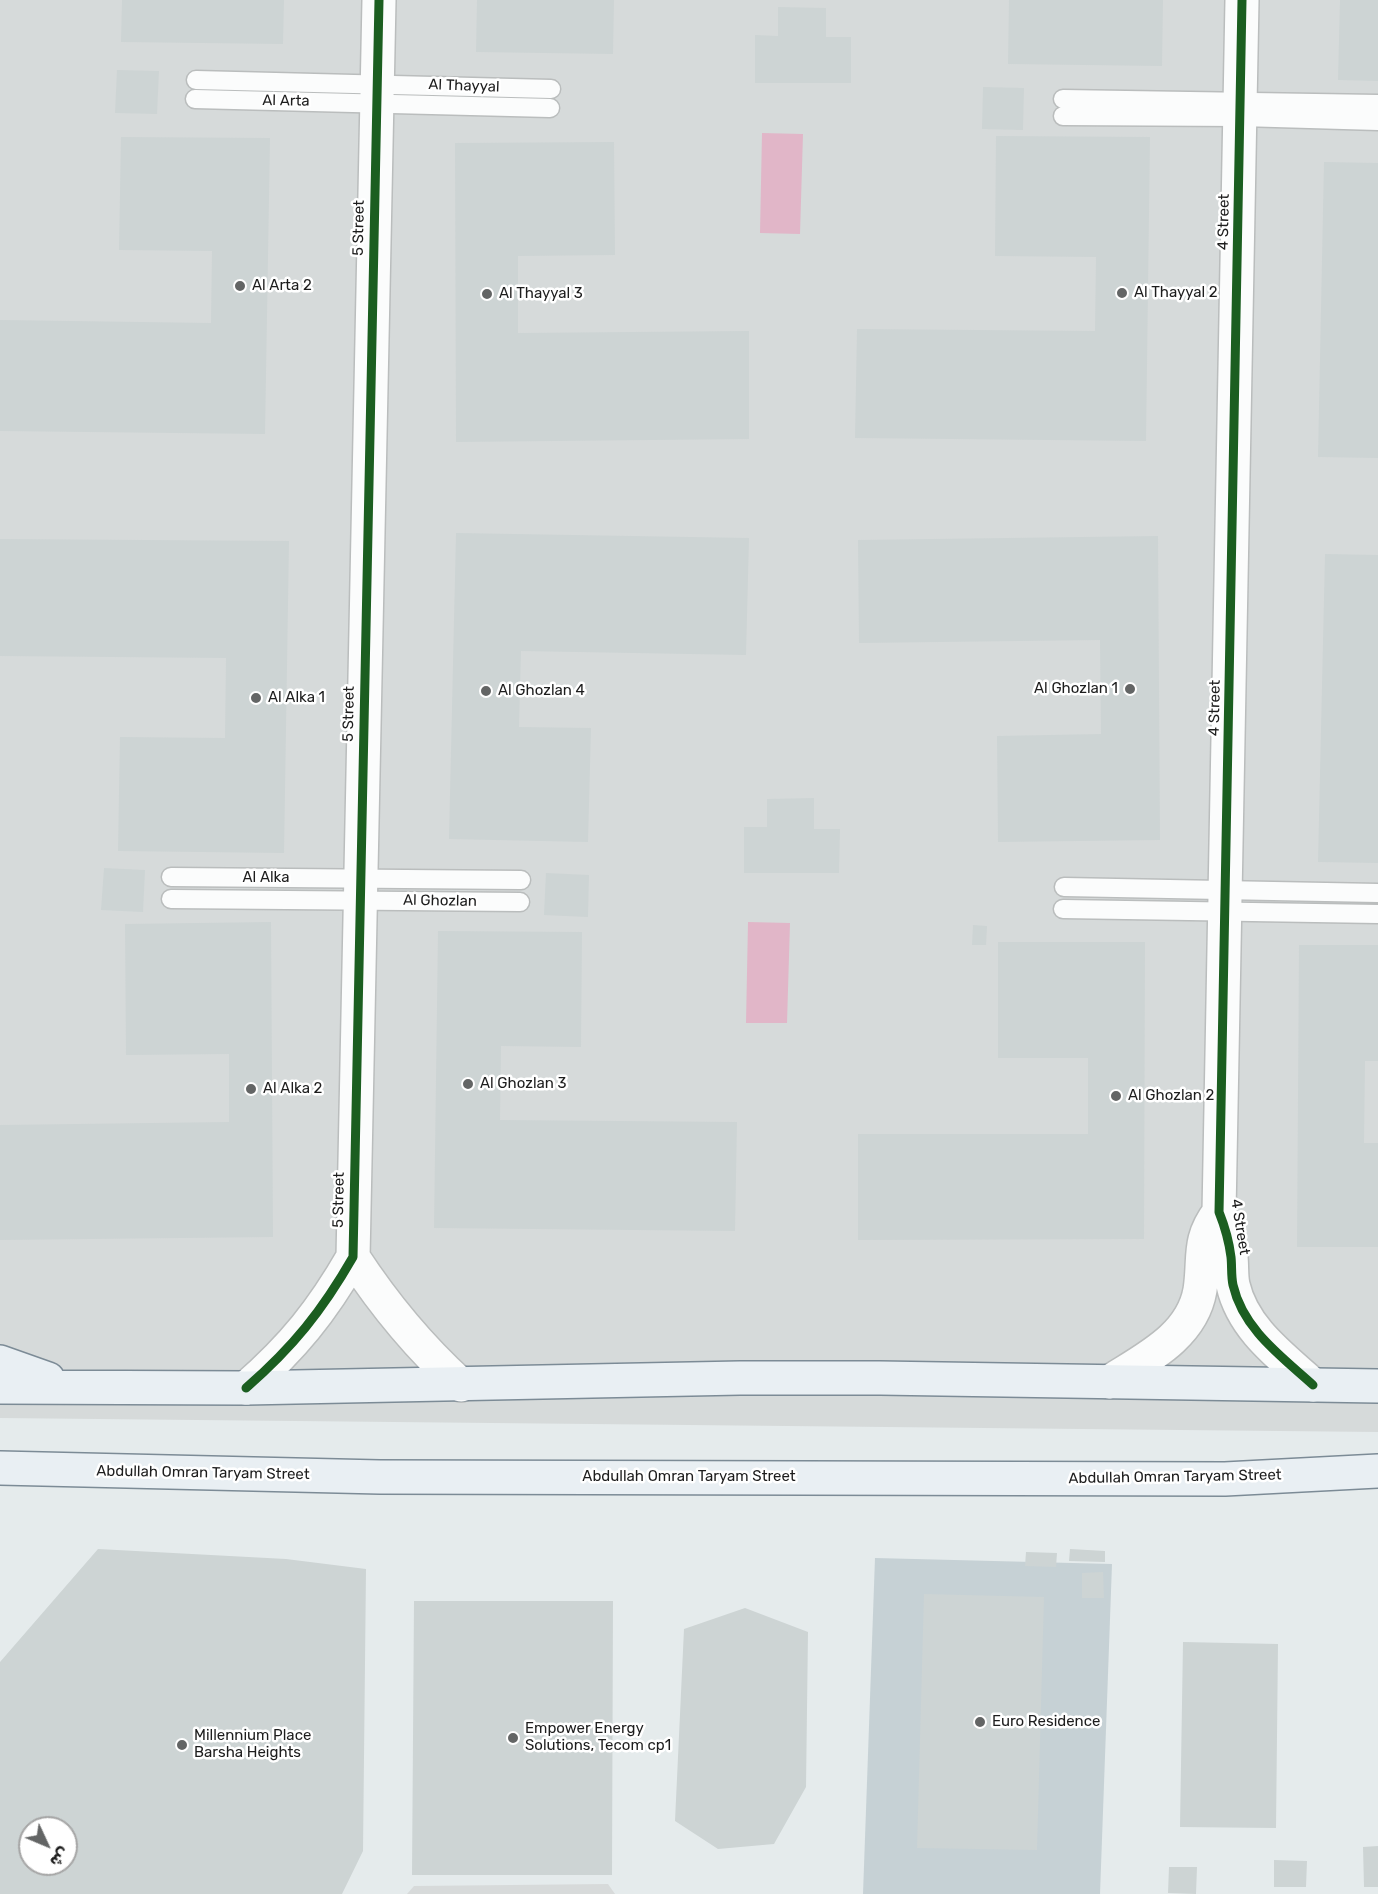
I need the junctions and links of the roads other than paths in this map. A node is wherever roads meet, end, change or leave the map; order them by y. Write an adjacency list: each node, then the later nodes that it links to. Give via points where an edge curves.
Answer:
1 (379, 0): 5 (street, 5 Street)
2 (1242, 0): 10 (street, 4 Street)
3 (196, 80): 5 (lane, Al Arta)
4 (551, 89): 5 (lane, Al Thayyal)
5 (377, 93): 6 (lane, Al Arta); 9 (lane, Al Thayyal); 15 (street, 5 Street)
6 (195, 99)
7 (1378, 104): 10 (lane)
8 (1063, 107): 10 (lane)
9 (550, 108)
10 (1241, 109): 11 (lane); 18 (street, 4 Street)
11 (1378, 121)
12 (171, 877): 15 (lane, Al Alka)
13 (521, 880): 15 (lane, Al Ghozlan)
14 (1065, 887): 18 (lane)
15 (361, 888): 17 (lane, Al Alka); 19 (lane, Al Ghozlan); 23 (street, 5 Street)
16 (1378, 893): 18 (lane)
17 (171, 899)
18 (1226, 901): 20 (lane); 21 (lane); 22 (street, 4 Street)
19 (520, 902)
20 (1064, 909)
21 (1378, 915)
22 (1219, 1212): 25 (street, 4 Street, via 1204,1240 1200,1290 1188,1321 1165,1345); 27 (street, 4 Street, via 1241,1309 1266,1344)
23 (353, 1257): 26 (street, via 402,1326); 31 (street, 5 Street, via 306,1328)
24 (0, 1362): 30 (main road)
25 (1108, 1382): 26 (main road, via 764,1378); 27 (main road)
26 (461, 1385): 31 (main road)
27 (1313, 1385): 28 (main road)
28 (1378, 1386)
29 (0, 1387): 30 (main road)
30 (69, 1387): 31 (main road)
31 (246, 1388)
32 (0, 1468): 33 (main road, Abdullah Omran Taryam Street)
33 (55, 1470): 34 (main road, Abdullah Omran Taryam Street, via 380,1477 1213,1479); 35 (main road)
34 (1378, 1472)
35 (0, 1486)

